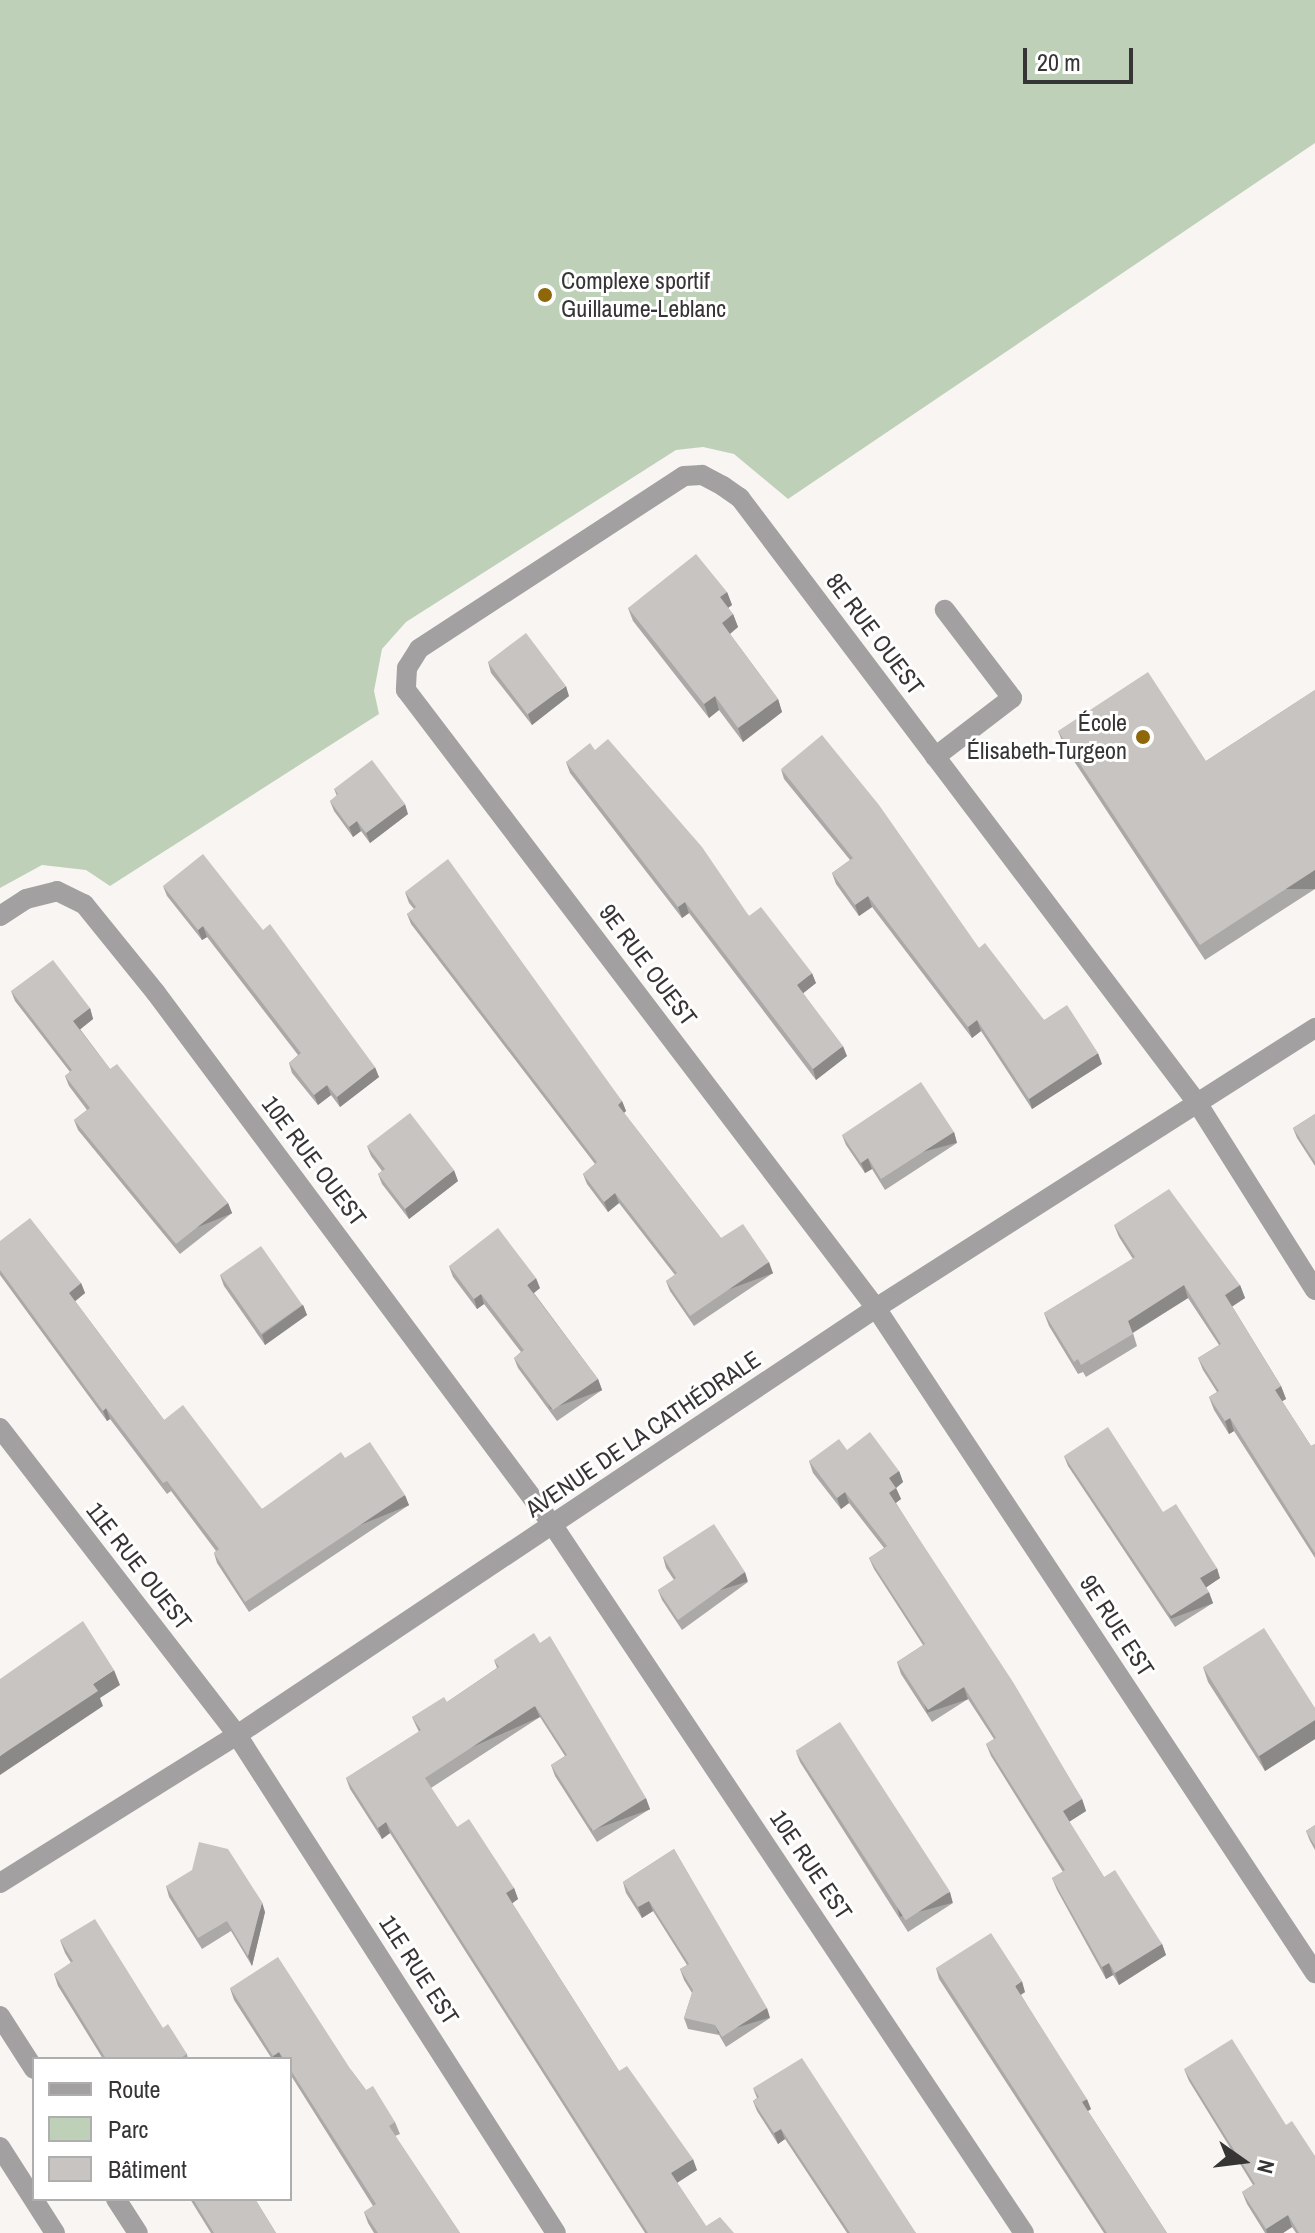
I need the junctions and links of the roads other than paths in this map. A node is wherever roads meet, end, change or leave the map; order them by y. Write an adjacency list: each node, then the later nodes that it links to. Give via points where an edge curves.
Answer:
1 (945, 610): 3 (street, via 1012,698)
2 (419, 649): 3 (street, 8E RUE OUEST, via 677,480 702,475 740,498); 8 (street, 9E RUE OUEST, via 407,668 406,690)
3 (935, 757): 6 (street, 8E RUE OUEST)
4 (0, 916): 10 (street, 10E RUE OUEST, via 26,899 57,891 84,904)
5 (1315, 1028): 6 (street, AVENUE DE LA CATHÉDRALE)
6 (1198, 1104): 7 (street, 8E RUE OUEST); 8 (street, AVENUE DE LA CATHÉDRALE)
7 (1315, 1290)
8 (876, 1308): 10 (street, AVENUE DE LA CATHÉDRALE); 13 (street, 9E RUE EST)
9 (0, 1428): 11 (street, 11E RUE OUEST)
10 (554, 1527): 11 (street, AVENUE DE LA CATHÉDRALE); 23 (street, 10E RUE EST)
11 (237, 1735): 12 (street, AVENUE DE LA CATHÉDRALE); 22 (street, 11E RUE EST)
12 (0, 1883)
13 (1315, 1973)
14 (0, 2016): 15 (street)
15 (32, 2066)
16 (0, 2147): 17 (street)
17 (32, 2197)
18 (35, 2201): 20 (street)
19 (117, 2201): 21 (street)
20 (55, 2233)
21 (138, 2233)
22 (556, 2233)
23 (1024, 2233)

